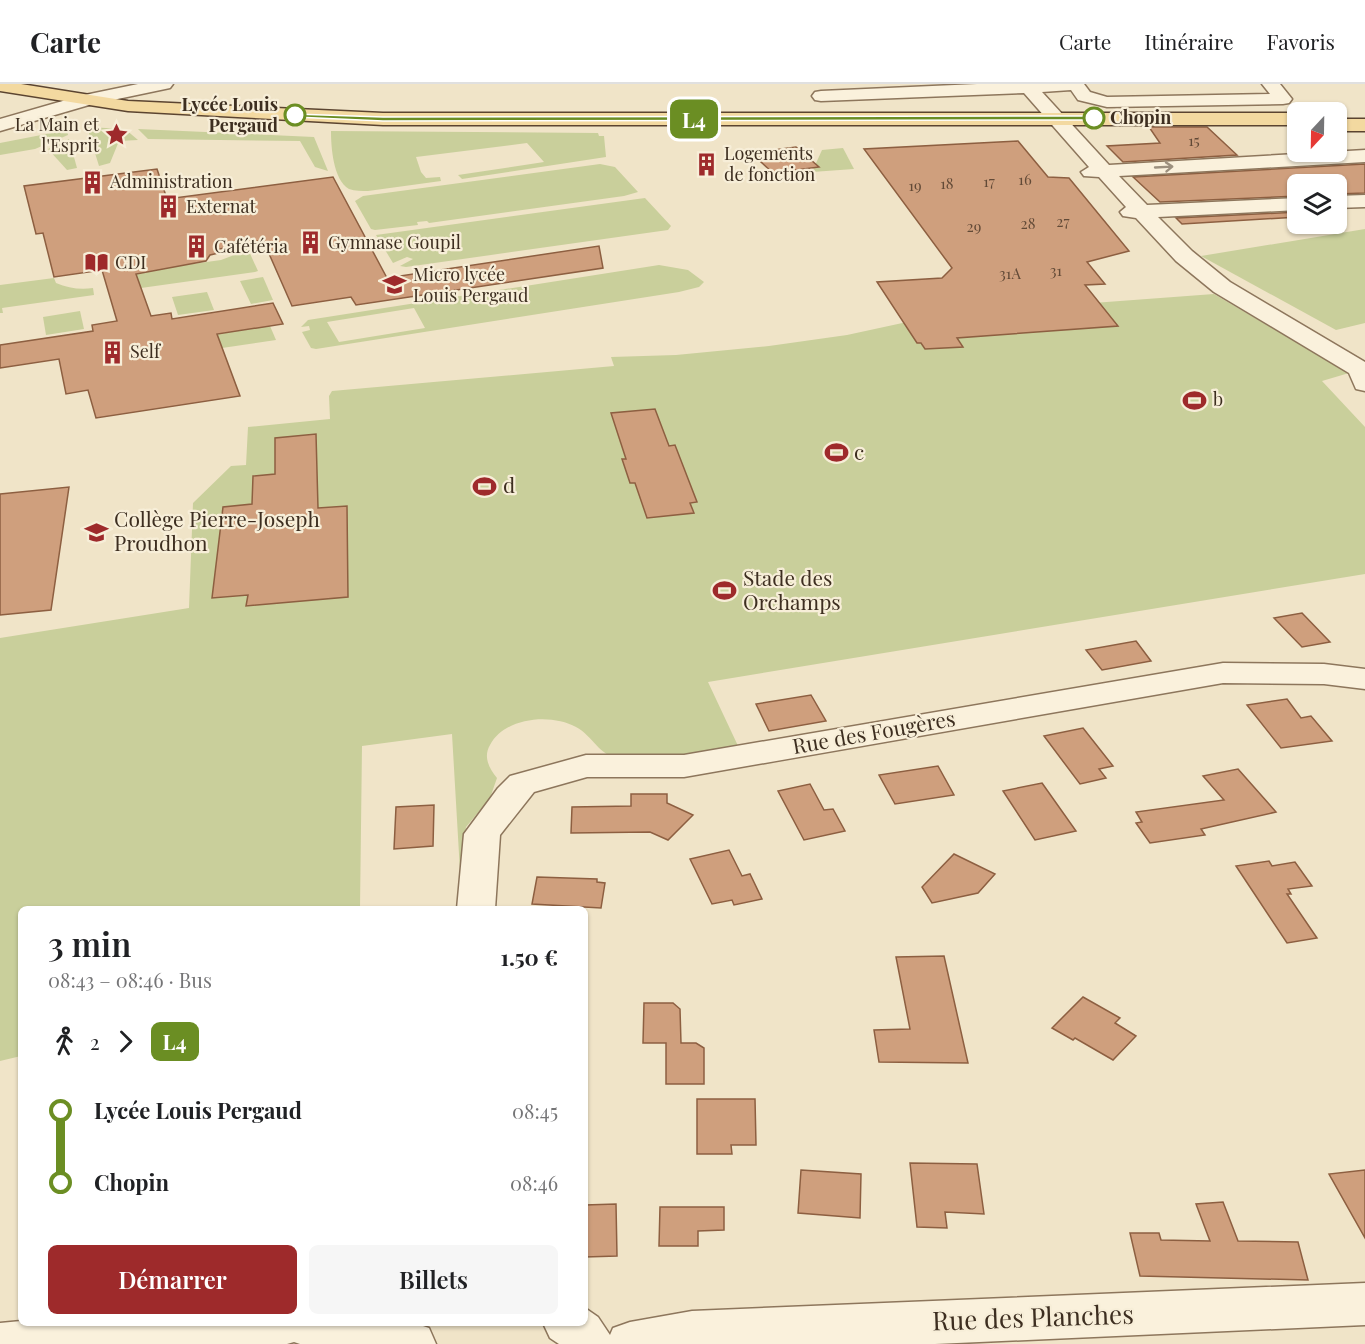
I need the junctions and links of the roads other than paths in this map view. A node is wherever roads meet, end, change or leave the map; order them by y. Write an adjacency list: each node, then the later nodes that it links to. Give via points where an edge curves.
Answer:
1 (164, 84): 8 (street)
2 (1270, 84): 3 (street, via 1283,99 1107,102 1084,96 1076,85)
3 (1017, 85): 6 (street); 16 (street)
4 (0, 86): 8 (main road)
5 (0, 92): 8 (main road)
6 (821, 96)
7 (0, 97): 8 (main road)
8 (75, 103): 12 (street); 16 (main road, via 219,118 365,125 1009,126)
9 (1347, 119): 10 (main road)
10 (1365, 119)
11 (1287, 120): 16 (main road)
12 (0, 125)
13 (1287, 125): 16 (main road)
14 (1347, 125): 15 (main road)
15 (1365, 125)
16 (1056, 130): 19 (street)
17 (1363, 156): 18 (street)
18 (1228, 164): 19 (street, one-way to 18); 20 (street)
19 (1096, 171): 24 (street); 25 (street)
20 (1256, 193): 21 (street); 24 (street)
21 (1287, 201)
22 (1365, 201): 23 (street)
23 (1347, 202)
24 (1144, 212): 25 (street); 26 (street)
25 (1122, 213): 26 (street)
26 (1175, 257): 27 (street, via 1188,274 1222,287 1359,369)
27 (1365, 384)
28 (1365, 679): 29 (street, Rue des Fougères, via 1324,674 1223,673 684,766 586,766 522,784 510,796 482,834)
29 (476, 906)
30 (1365, 1304): 37 (street, Rue des Planches, via 692,1333)
31 (245, 1326): 34 (street)
32 (326, 1326): 35 (street, via 368,1331)
33 (572, 1326): 36 (street)
34 (2, 1344)
35 (412, 1344)
36 (590, 1344)
37 (630, 1344)

